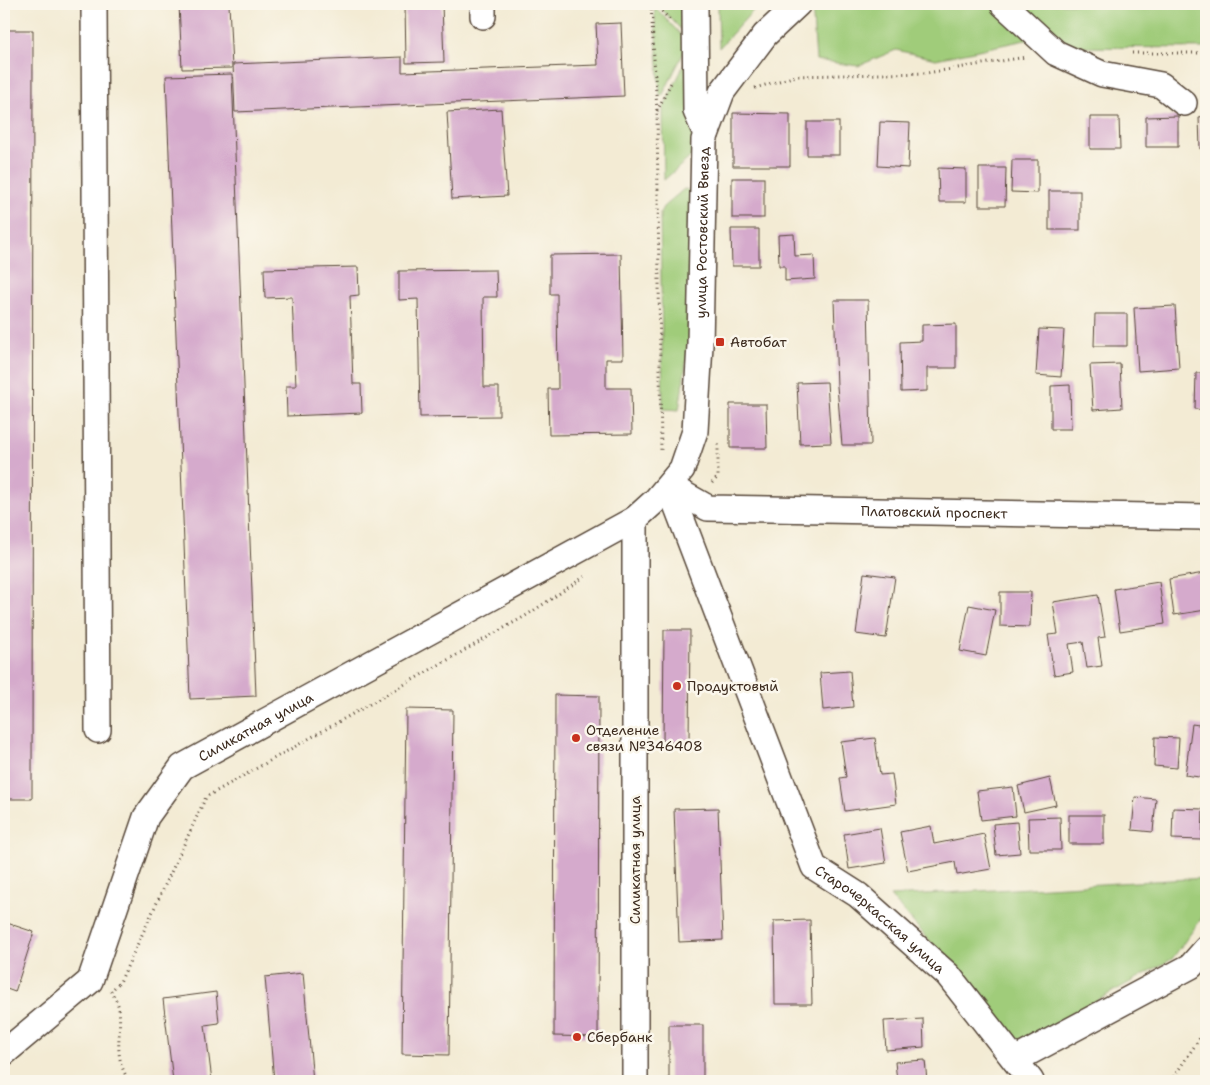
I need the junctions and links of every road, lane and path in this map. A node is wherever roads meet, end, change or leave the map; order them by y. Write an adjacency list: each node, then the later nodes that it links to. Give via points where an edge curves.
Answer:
1 (94, 4): 18 (street)
2 (651, 4): 13 (path, via 657,111 660,454)
3 (798, 4): 11 (street, улица Ростовский Выезд, via 765,35 722,92)
4 (1002, 4): 6 (street)
5 (695, 8): 11 (street, via 696,111)
6 (1056, 53): 9 (path, via 927,74 796,76); 10 (street, via 1102,74 1161,85)
7 (1131, 53): 8 (path)
8 (1206, 54)
9 (752, 89)
10 (1184, 104)
11 (706, 134): 13 (street, улица Ростовский Выезд, via 695,431)
12 (718, 438): 14 (path, via 718,477)
13 (675, 477): 14 (street, Платовский проспект); 16 (street, Силикатная улица); 23 (street, Старочеркасская улица, via 814,867 858,896 948,975)
14 (695, 500): 15 (street, Платовский проспект, via 708,508)
15 (1206, 517)
16 (635, 519): 20 (street, Силикатная улица, via 182,767 146,817); 25 (street, Силикатная улица)
17 (593, 571): 20 (path, via 527,615 206,797 120,982)
18 (98, 730)
19 (1206, 949): 23 (street, via 1192,966)
20 (100, 986): 22 (street); 24 (path, via 119,1006 118,1053)
21 (1206, 1028): 27 (path)
22 (4, 1053)
23 (1015, 1060): 26 (street, Старочеркасская улица)
24 (128, 1081)
25 (635, 1081)
26 (1031, 1081)
27 (1171, 1081)

